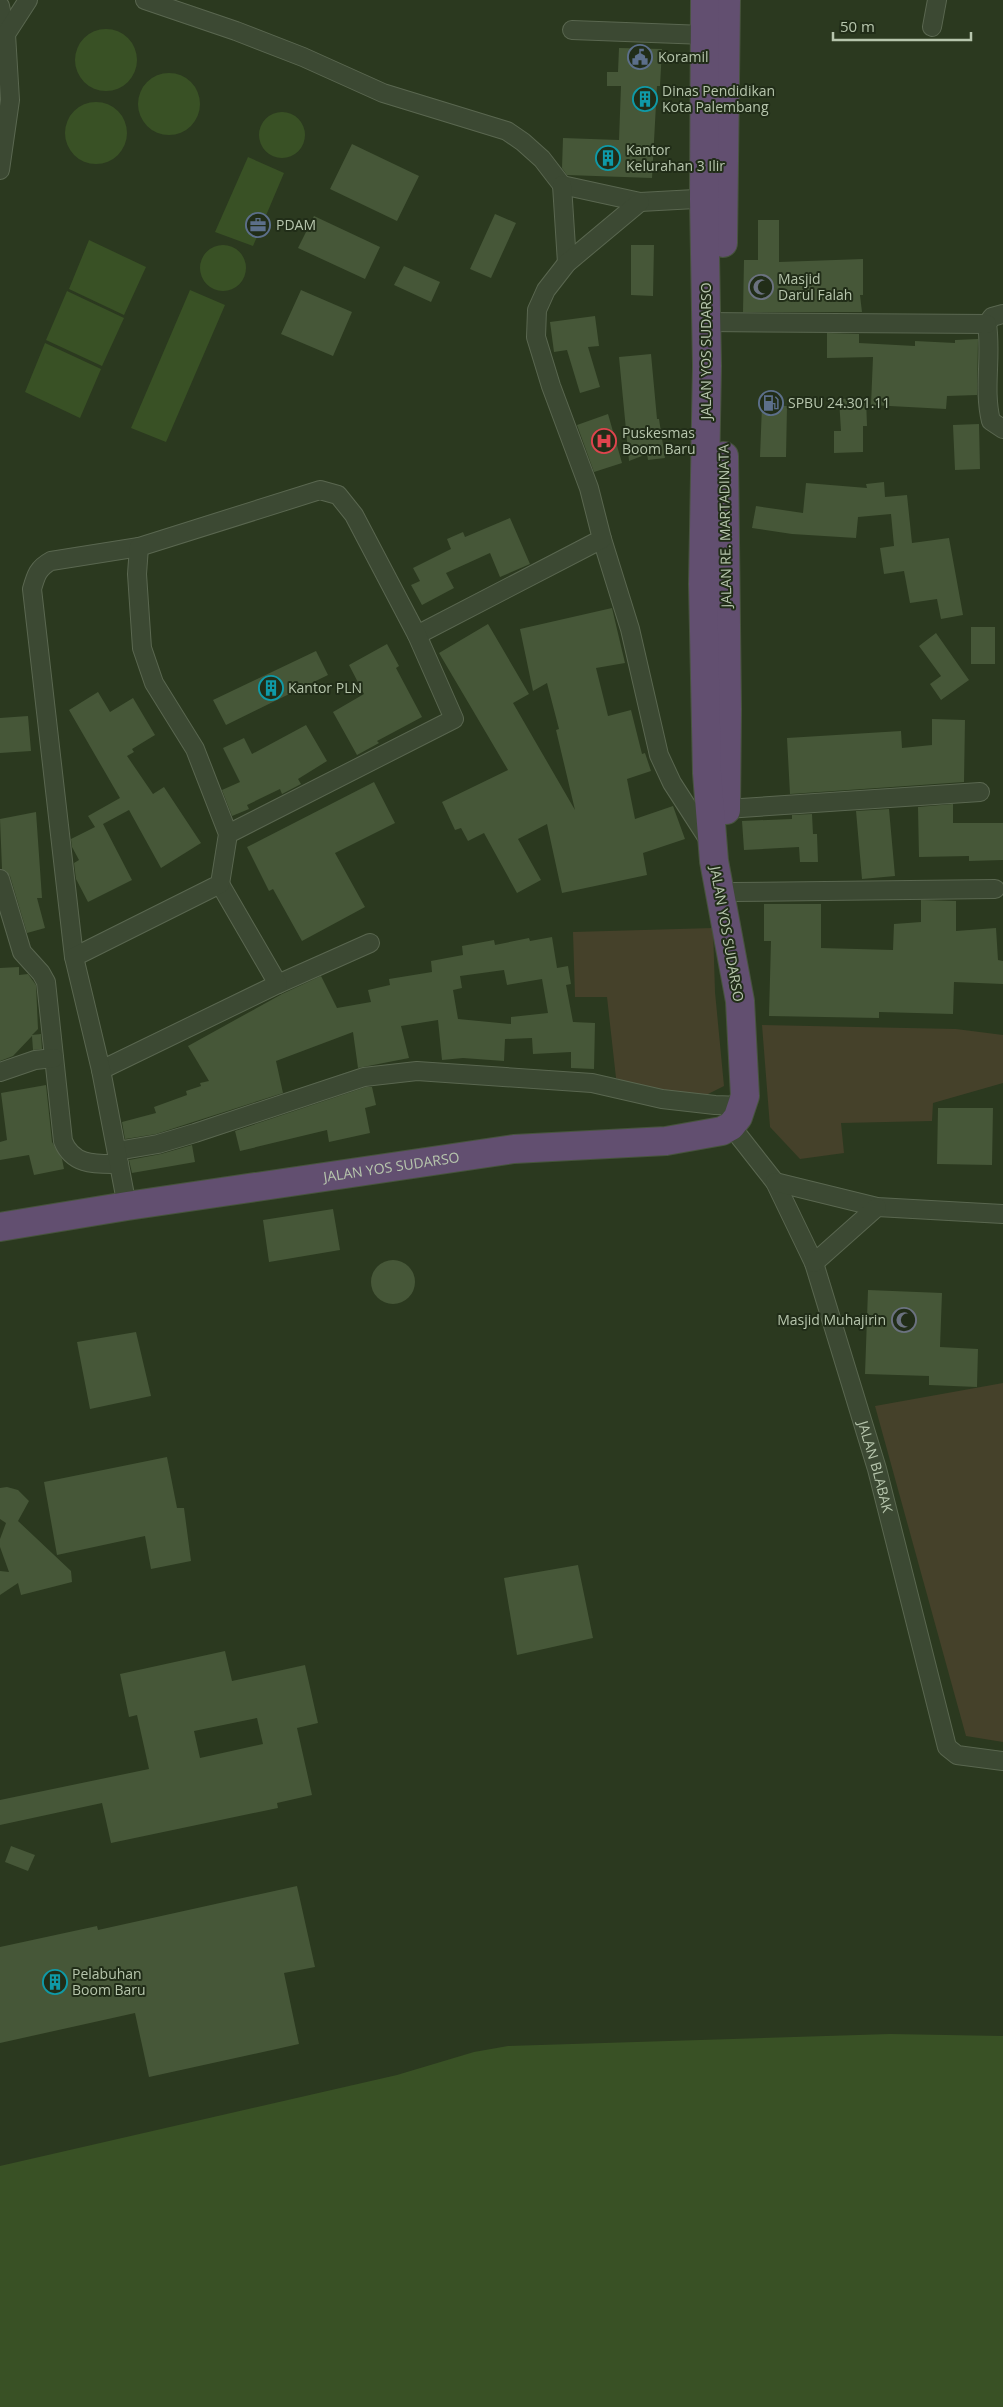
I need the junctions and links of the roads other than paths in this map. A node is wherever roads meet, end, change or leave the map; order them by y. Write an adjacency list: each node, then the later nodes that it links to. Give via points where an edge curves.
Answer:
1 (28, 0): 10 (street)
2 (145, 0): 12 (street, via 303,57 383,93 507,131 542,159)
3 (705, 0): 9 (highway)
4 (726, 0): 13 (highway, JALAN RE. MARTADINATA)
5 (937, 0): 7 (street)
6 (0, 6): 10 (street)
7 (932, 27)
8 (572, 30): 9 (street)
9 (705, 34): 13 (highway)
10 (5, 43): 11 (street, via 10,100)
11 (0, 170)
12 (562, 185): 14 (street); 15 (street)
13 (714, 198): 14 (street); 17 (highway, JALAN RE. MARTADINATA)
14 (640, 202): 15 (street)
15 (567, 262): 20 (street, via 546,290 537,310 536,337 589,488)
16 (1003, 314): 18 (street, via 992,317)
17 (715, 322): 18 (street); 24 (highway, JALAN RE. MARTADINATA, via 727,709); 26 (highway, JALAN YOS SUDARSO, via 704,584 707,773)
18 (987, 324): 19 (street, via 987,406 991,421)
19 (1003, 429)
20 (602, 539): 22 (street); 26 (street, via 630,628 660,755 672,783)
21 (139, 547): 22 (street, via 320,490 328,491 338,495 354,515); 25 (street, via 137,574 142,648 154,683 195,749); 34 (street, via 51,561 40,567 32,589)
22 (417, 635): 25 (street, via 454,719)
23 (980, 792): 24 (street)
24 (726, 809): 30 (highway, JALAN RE. MARTADINATA)
25 (228, 834): 28 (street)
26 (712, 845): 31 (highway, JALAN YOS SUDARSO)
27 (0, 879): 32 (street)
28 (220, 884): 34 (street); 35 (street)
29 (995, 888): 30 (street)
30 (734, 892): 31 (highway, JALAN RE. MARTADINATA)
31 (727, 930): 39 (highway, JALAN YOS SUDARSO, via 740,1001 744,1062)
32 (7, 931): 36 (street, via 46,982)
33 (370, 943): 35 (street)
34 (74, 957): 37 (street)
35 (278, 984): 37 (street)
36 (54, 1058): 38 (street, via 35,1060); 40 (street, via 66,1148 82,1162)
37 (101, 1070): 40 (street)
38 (0, 1072)
39 (740, 1126): 40 (street, via 715,1106 592,1083 417,1070 364,1077); 41 (street, JALAN BLABAK); 42 (highway, JALAN YOS SUDARSO, via 666,1141 514,1149)
40 (118, 1158): 42 (street)
41 (775, 1182): 43 (street); 46 (street, JALAN BLABAK)
42 (127, 1206): 45 (highway, JALAN YOS SUDARSO)
43 (877, 1207): 44 (street); 46 (street)
44 (1003, 1214)
45 (0, 1227)
46 (814, 1263): 47 (street, JALAN BLABAK, via 877,1468 948,1746 957,1755)
47 (1003, 1761)

